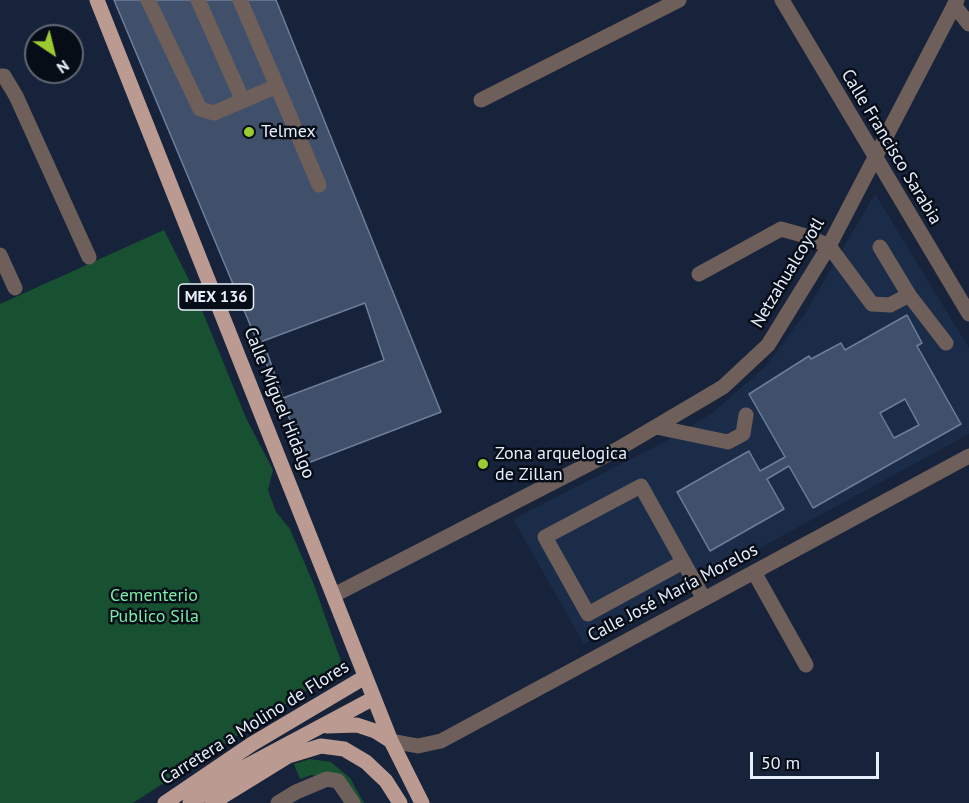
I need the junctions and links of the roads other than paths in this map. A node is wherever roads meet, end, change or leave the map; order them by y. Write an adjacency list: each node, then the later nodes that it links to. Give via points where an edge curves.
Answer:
1 (97, 0): 29 (main road, Calle Míguel Hidalgo / MEX 136)
2 (148, 0): 12 (street, via 200,109 214,113)
3 (198, 0): 12 (street)
4 (240, 0): 10 (street)
5 (679, 0): 11 (street)
6 (782, 0): 13 (street, Calle Francisco Sarabia)
7 (956, 3): 8 (street); 13 (street, Netzahualcoyotl)
8 (969, 24)
9 (0, 76): 18 (street, via 4,76 16,96)
10 (277, 86): 12 (street); 14 (street)
11 (481, 100)
12 (243, 101)
13 (875, 160): 15 (street, Netzahualcoyotl); 22 (street, Calle Francisco Sarabia)
14 (319, 185)
15 (829, 246): 19 (street, via 781,229); 21 (street, via 872,304 890,305); 25 (street, Netzahualcoyotl, via 768,345 723,387)
16 (880, 247): 21 (street)
17 (0, 255): 20 (street)
18 (88, 257)
19 (699, 274)
20 (15, 288)
21 (909, 295): 23 (street)
22 (969, 314)
23 (946, 344)
24 (746, 415): 25 (street, via 743,434 728,442)
25 (656, 427): 29 (street, Netzahualcoyotl)
26 (969, 456): 28 (street, Calle José María Morelos)
27 (684, 562): 27 (street, via 642,486 545,537 588,614); 30 (street)
28 (754, 572): 30 (street, Calle José María Morelos); 31 (street)
29 (334, 595): 32 (main road, Calle Míguel Hidalgo / MEX 136)
30 (704, 599): 35 (street, Calle José María Morelos, via 441,741)
31 (806, 665)
32 (365, 677): 33 (main road, Calle Míguel Hidalgo / MEX 136); 37 (main road, Carretera a Molino de Flores, via 252,744)
33 (374, 698): 34 (main road, Carretera a Molino de Flores); 35 (main road, Calle Míguel Hidalgo / MEX 136)
34 (309, 730): 35 (main road, via 357,725 375,731); 38 (main road, Carretera a Molino de Flores)
35 (393, 747): 42 (main road, Calle Míguel Hidalgo / MEX 136); 43 (main road, Calle Míguel Hidalgo / MEX 136)
36 (299, 797): 40 (street); 41 (street, via 327,779 338,781)
37 (165, 803)
38 (190, 803)
39 (212, 803): 42 (main road, via 288,756 321,746 344,748 366,762 386,781)
40 (278, 803)
41 (353, 803)
42 (400, 803)
43 (422, 803)

